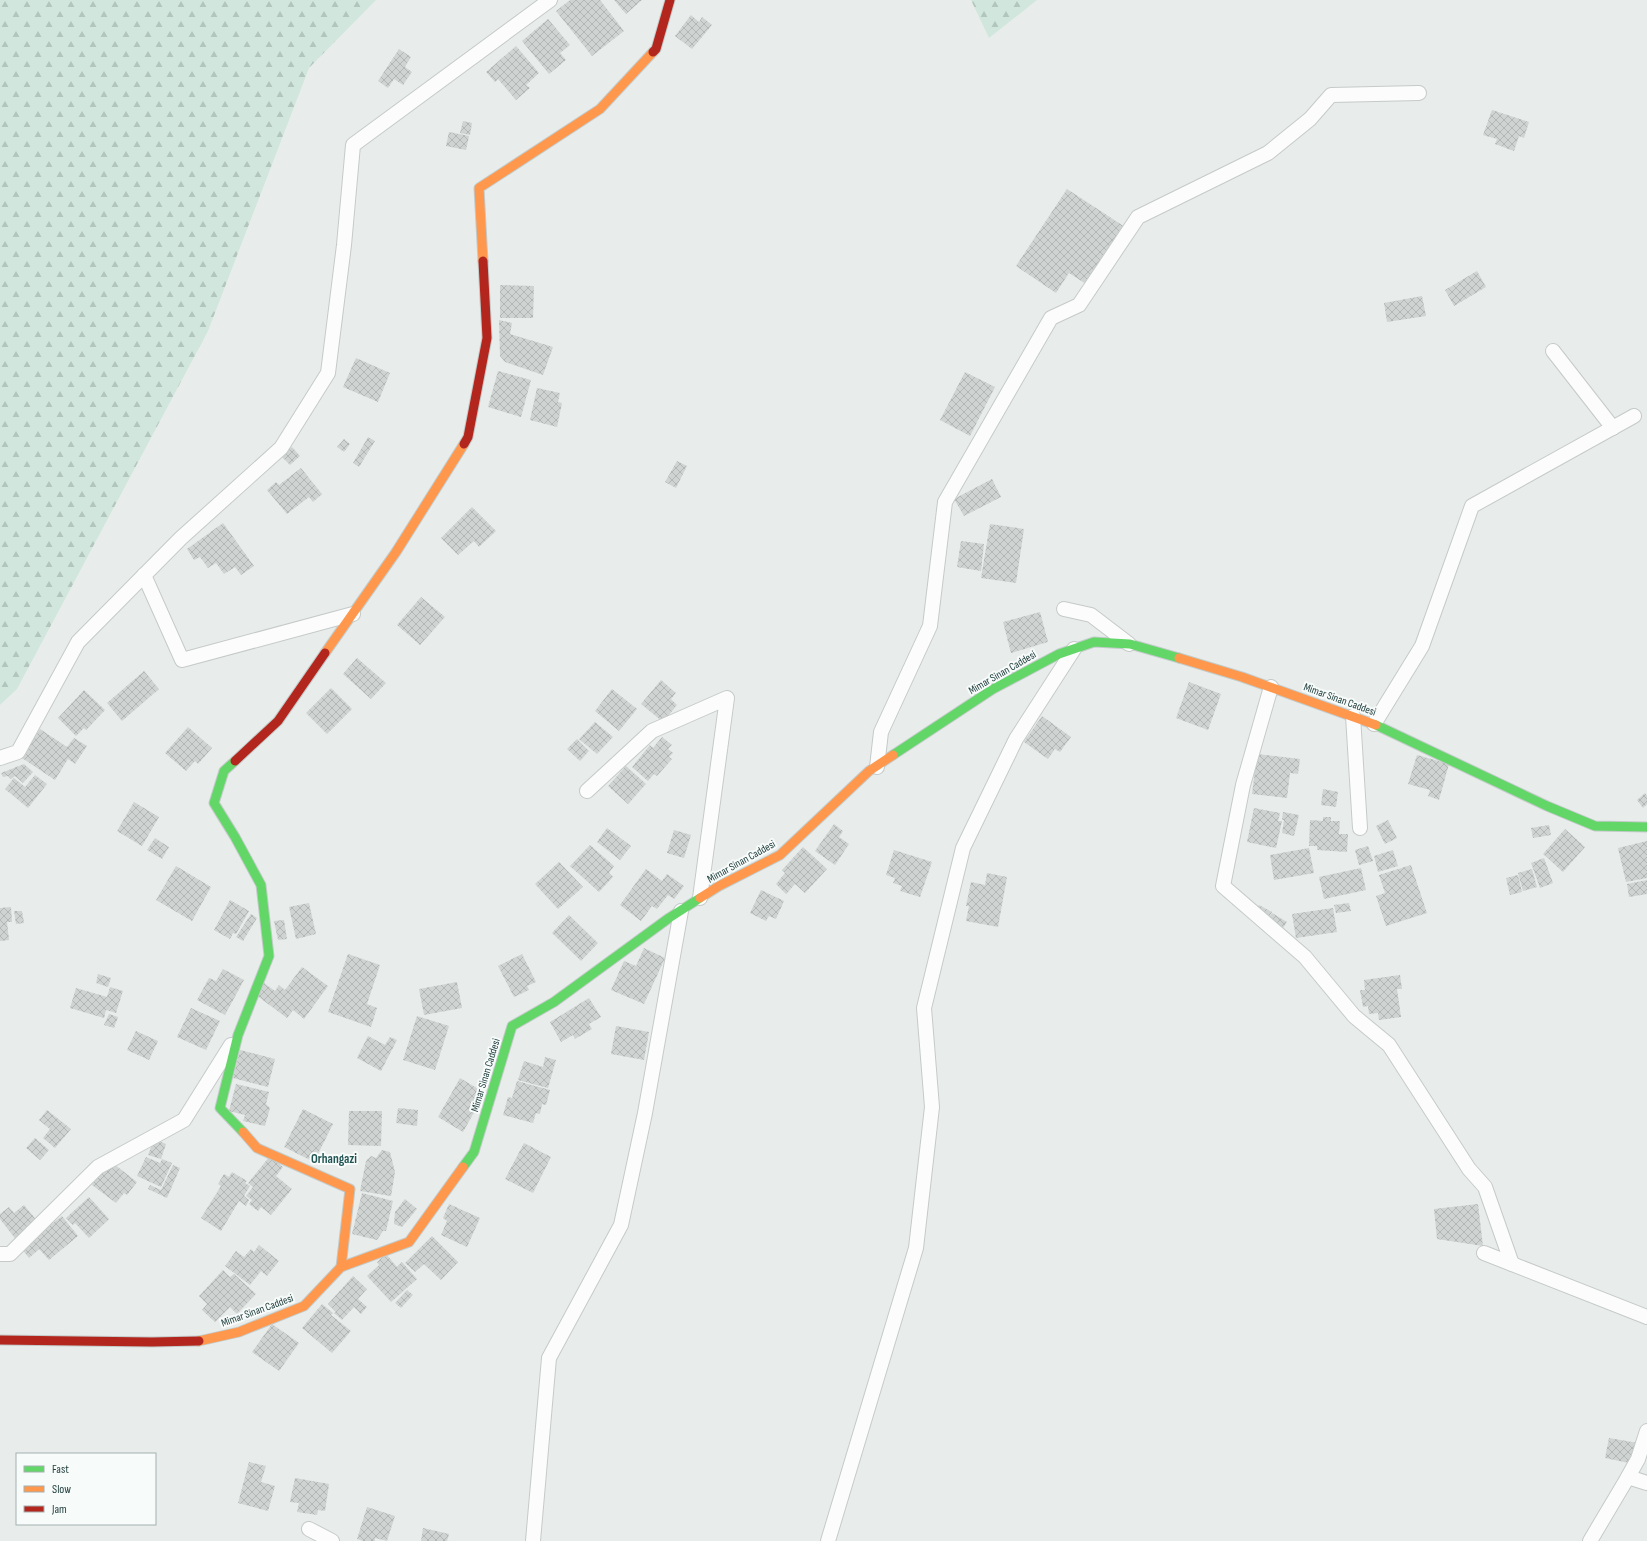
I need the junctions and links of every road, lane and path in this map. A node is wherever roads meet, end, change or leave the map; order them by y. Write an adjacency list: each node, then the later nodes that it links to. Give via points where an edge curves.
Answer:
1 (550, 0): 7 (street, via 353,145 344,246 328,373 281,448)
2 (670, 0): 9 (street, via 656,49 600,109 479,188 487,338 468,437 396,552)
3 (1419, 93): 16 (street, via 1331,95 1310,119 1268,153 1138,217 1079,305 1051,318 945,502 930,626 881,732)
4 (1552, 351): 6 (street)
5 (1634, 416): 6 (street)
6 (1612, 428): 14 (street, via 1472,506 1422,646)
7 (144, 575): 9 (street, via 182,660); 15 (street, via 78,642 18,752)
8 (1064, 609): 10 (street, via 1090,615)
9 (352, 614): 22 (street, via 278,721 224,771 214,803 261,885 269,956)
10 (1130, 644): 11 (street, Mimar Sinan Caddesi, via 1094,642); 12 (street, Mimar Sinan Caddesi)
11 (1074, 649): 16 (street, Mimar Sinan Caddesi, via 1059,654 993,689); 35 (street, via 1016,739 963,848 924,1008 932,1107 916,1248)
12 (1271, 688): 13 (street, Mimar Sinan Caddesi); 25 (street, via 1243,785 1223,886 1305,957 1354,1016 1389,1045 1469,1169 1485,1187)
13 (1353, 716): 14 (street, Mimar Sinan Caddesi); 19 (street)
14 (1374, 724): 18 (street, Mimar Sinan Caddesi, via 1546,806 1594,826)
15 (0, 758)
16 (877, 767): 20 (street, Mimar Sinan Caddesi, via 780,855)
17 (587, 792): 20 (street, via 652,731 727,698)
18 (1647, 827)
19 (1360, 828)
20 (700, 898): 21 (street, Mimar Sinan Caddesi)
21 (680, 911): 26 (street, Mimar Sinan Caddesi, via 554,1002 512,1026 474,1152 409,1242); 34 (street, via 645,1114 621,1225 550,1358)
22 (238, 1035): 24 (street, via 184,1120 98,1166 10,1254); 26 (street, via 220,1108 257,1148 350,1189)
23 (1484, 1253): 25 (street)
24 (0, 1254)
25 (1512, 1264): 27 (street)
26 (341, 1267): 28 (street, Mimar Sinan Caddesi, via 304,1306 239,1332 200,1341)
27 (1647, 1317)
28 (0, 1340)
29 (1647, 1431): 30 (street, via 1638,1459)
30 (1628, 1477): 31 (street); 36 (street)
31 (1647, 1483)
32 (309, 1529): 33 (street)
33 (332, 1541)
34 (533, 1541)
35 (828, 1541)
36 (1590, 1541)

